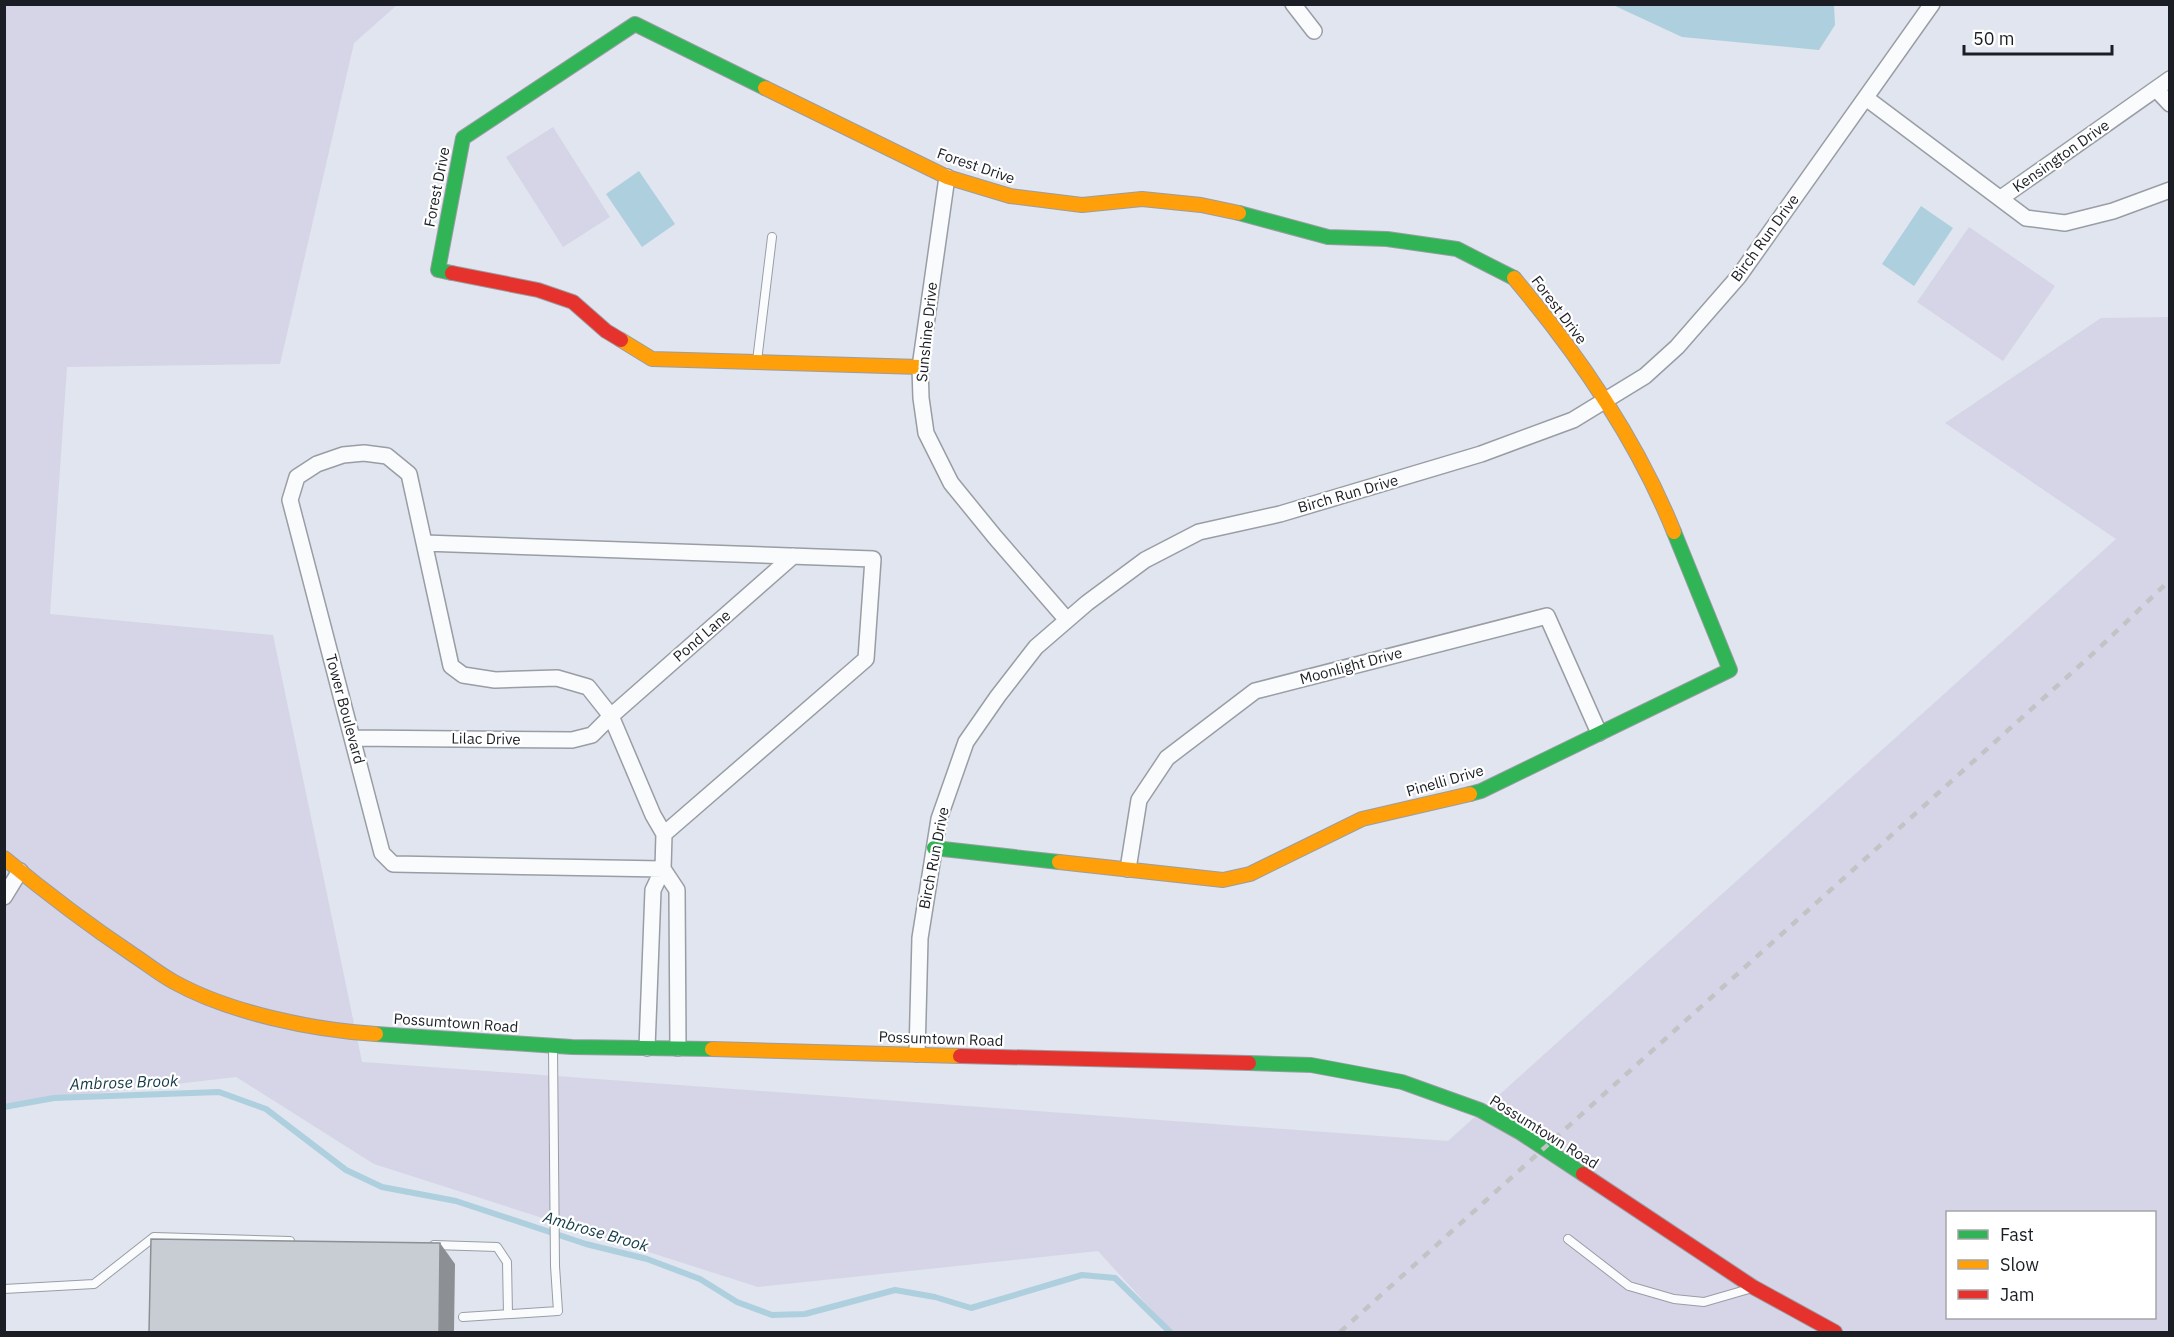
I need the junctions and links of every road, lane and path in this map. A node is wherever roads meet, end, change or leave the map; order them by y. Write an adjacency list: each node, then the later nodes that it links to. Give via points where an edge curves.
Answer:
1 (1293, 4): 3 (street)
2 (1932, 4): 6 (street, Birch Run Drive)
3 (1314, 32)
4 (2169, 79): 5 (street, Kensington Drive)
5 (2156, 89): 7 (street); 10 (street, Kensington Drive)
6 (1866, 98): 10 (street, Kensington Drive); 14 (street, Birch Run Drive, via 1739,276 1685,339 1645,376)
7 (2169, 104)
8 (947, 177): 12 (street, Forest Drive, via 635,24 463,138 438,270 538,290 573,302 606,331 652,359); 13 (street, Sunshine Drive); 14 (street, Forest Drive, via 1010,196 1082,205 1142,199 1201,205 1328,237 1387,239 1457,249 1512,276)
9 (2169, 190): 10 (street, via 2113,211 2065,223 2026,218)
10 (2001, 198)
11 (772, 237): 12 (lane)
12 (757, 362): 13 (street)
13 (920, 367): 17 (street, Sunshine Drive, via 926,433 951,483)
14 (1605, 400): 17 (street, Birch Run Drive, via 1573,420 1481,454 1280,514 1199,532 1145,561); 19 (street, Pinelli Drive, via 1659,494 1730,670)
15 (424, 543): 16 (street); 18 (street, Tower Boulevard, via 451,666 463,675 495,680 557,678 588,687); 20 (street, Tower Boulevard, via 409,474 387,456 343,455 317,464 297,477 290,500)
16 (793, 556): 18 (street, Pond Lane); 21 (street, via 873,559 866,658)
17 (1067, 620): 22 (street, Birch Run Drive, via 1036,647 966,742 939,819)
18 (611, 716): 20 (street, Lilac Drive, via 592,735 572,740); 21 (street, Tower Boulevard)
19 (1599, 734): 25 (street, Pinelli Drive, via 1481,791 1362,819 1250,874 1223,880); 25 (street, Moonlight Drive, via 1547,616 1255,691 1167,758 1139,800)
20 (352, 738): 24 (street, Tower Boulevard, via 382,853 393,864)
21 (664, 834): 24 (street, Tower Boulevard)
22 (934, 848): 25 (street, Pinelli Drive); 31 (street, Birch Run Drive, via 920,938)
23 (4, 858): 26 (street, Possumtown Road)
24 (663, 869): 29 (street, Tower Boulevard, via 653,890); 30 (street, via 677,890)
25 (1128, 869)
26 (20, 871): 27 (street); 28 (street, Possumtown Road, via 174,982 221,1002 274,1018 347,1032)
27 (4, 897)
28 (553, 1046): 29 (street, Possumtown Road); 37 (lane, via 558,1311)
29 (647, 1048): 30 (street, Possumtown Road)
30 (678, 1048): 31 (street, Possumtown Road)
31 (917, 1054): 35 (street, Possumtown Road, via 1311,1065 1402,1082 1480,1110 1521,1133)
32 (1568, 1239): 35 (lane, via 1629,1286 1674,1299 1704,1302)
33 (296, 1241): 36 (lane, via 154,1237 94,1284)
34 (426, 1245): 37 (lane, via 497,1247 507,1262)
35 (1753, 1287): 39 (street, Possumtown Road)
36 (4, 1289)
37 (508, 1314): 38 (lane)
38 (463, 1317)
39 (1835, 1332)

